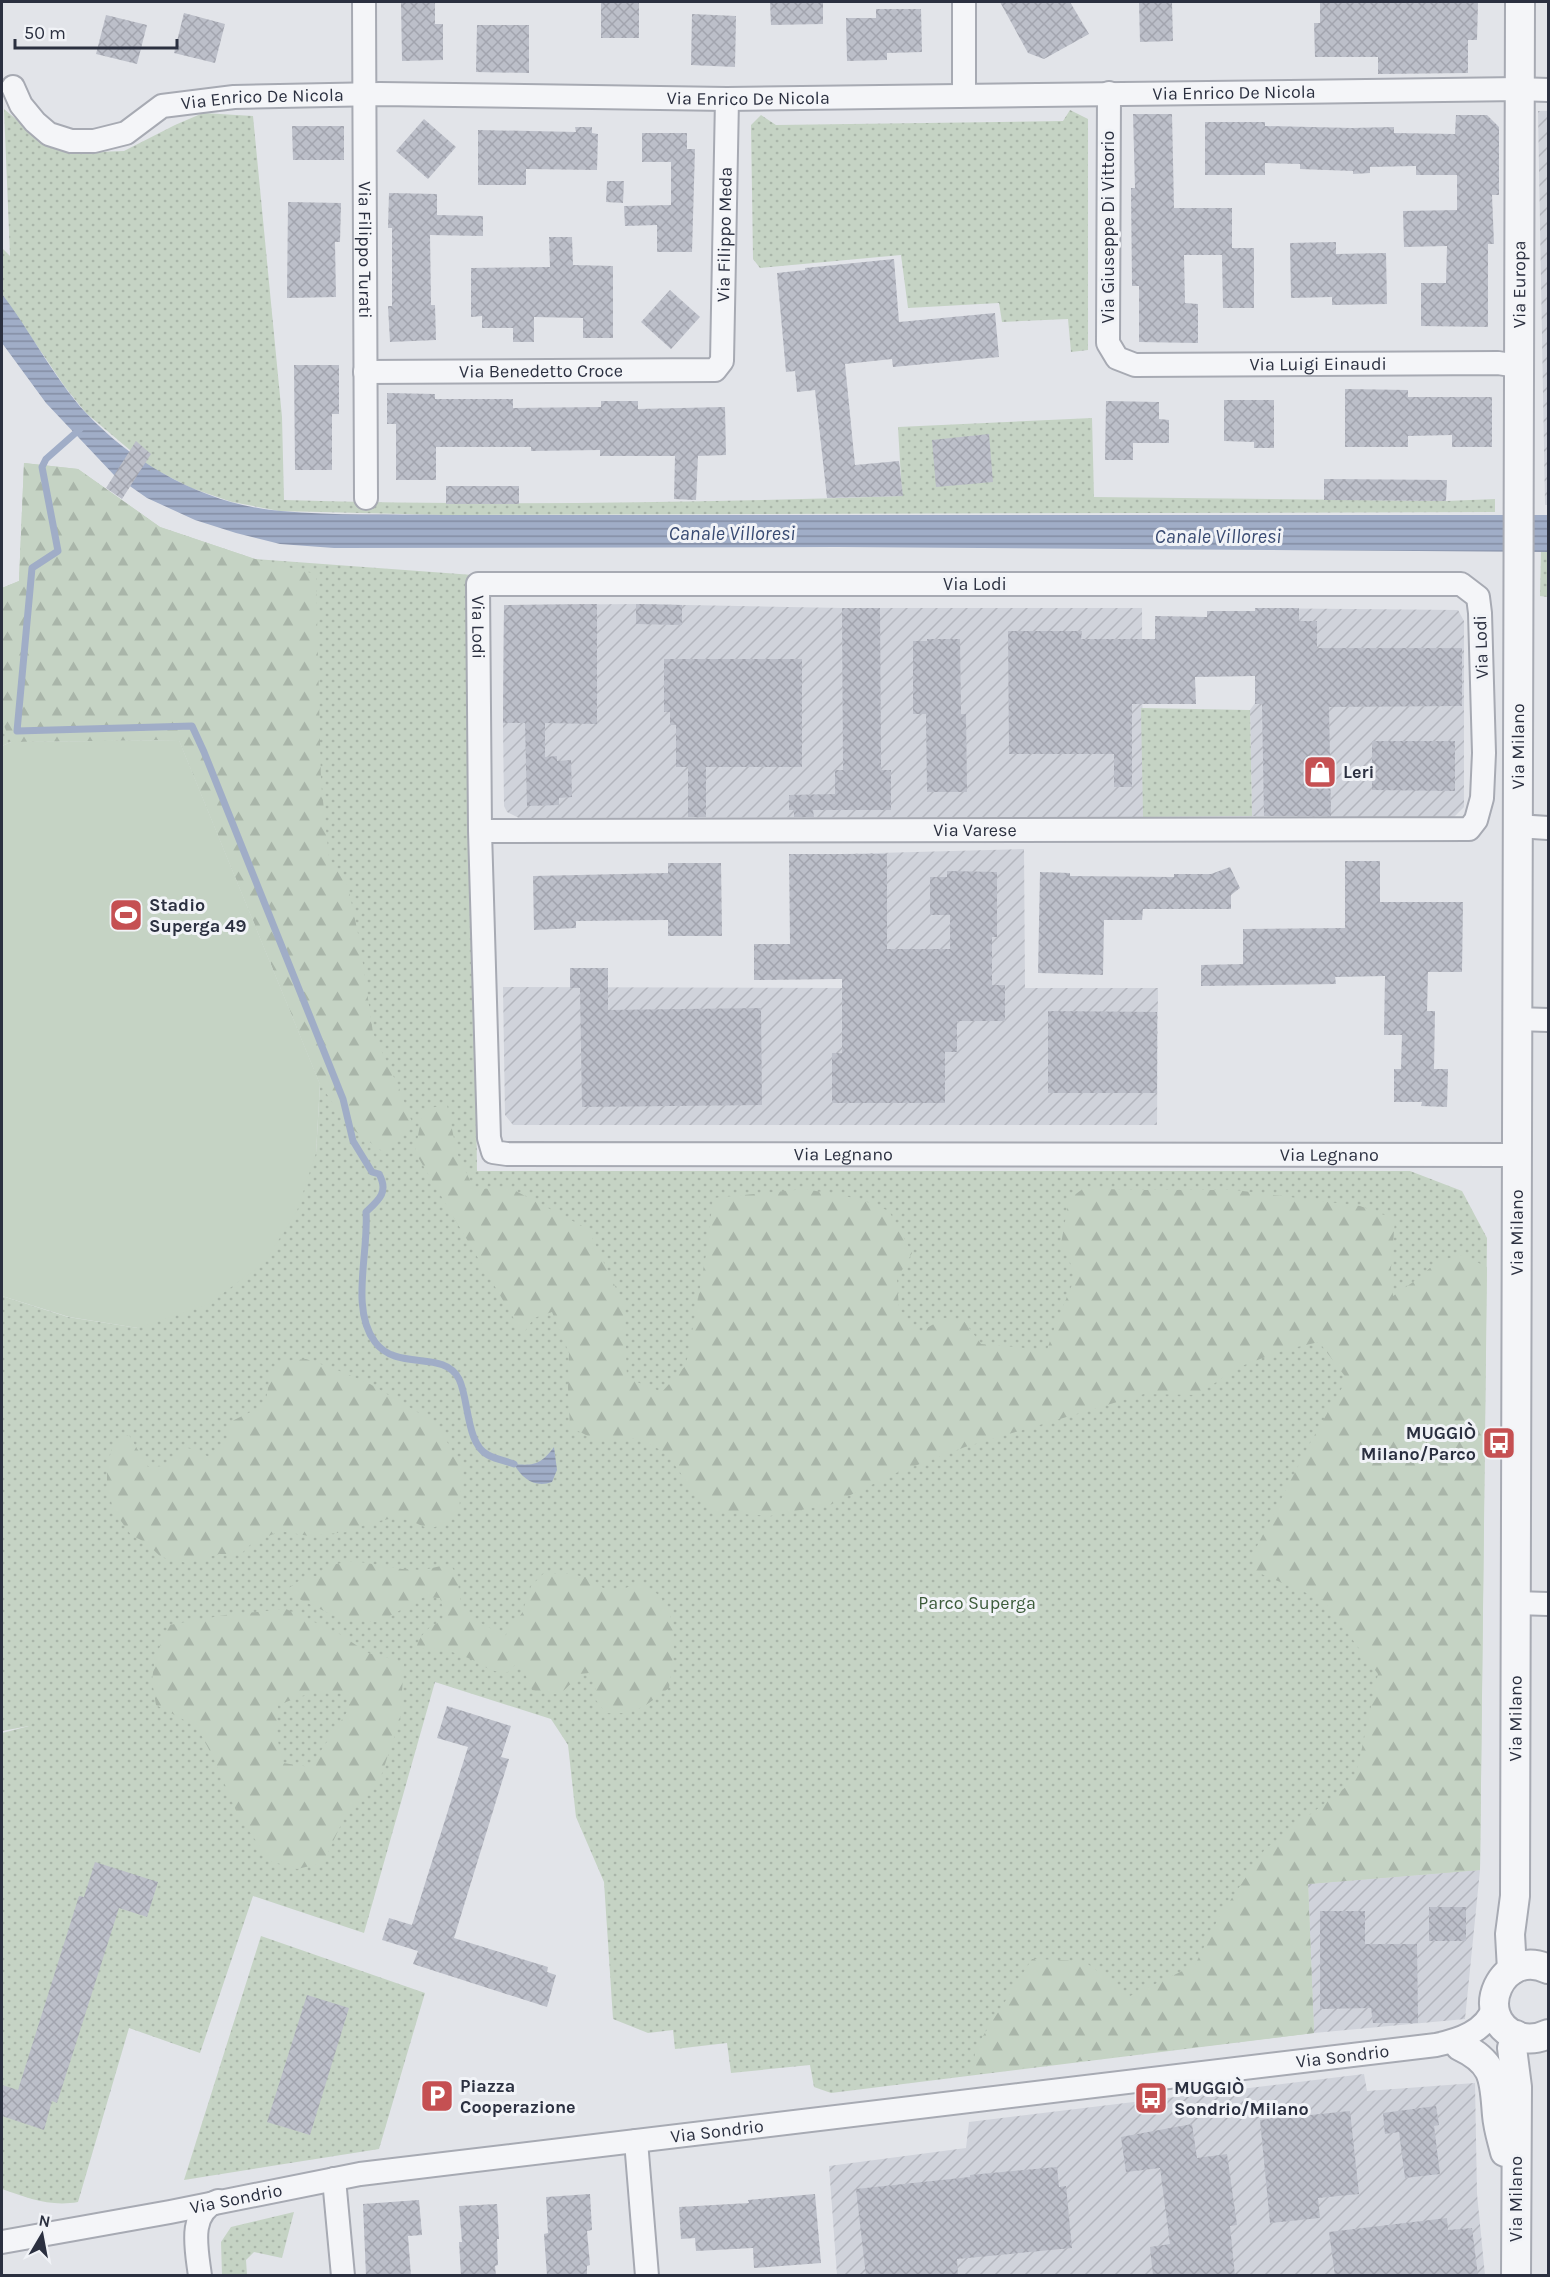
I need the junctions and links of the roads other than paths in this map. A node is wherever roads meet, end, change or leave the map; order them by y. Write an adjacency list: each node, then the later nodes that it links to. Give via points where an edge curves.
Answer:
1 (364, 2): 8 (street, Via Filippo Turati)
2 (964, 2): 9 (street)
3 (1520, 2): 5 (street, Via Europa)
4 (13, 87): 8 (street, Via Enrico De Nicola, via 35,122 49,134 71,141 126,134 162,106 234,97)
5 (1520, 89): 6 (street, Via Enrico De Nicola); 7 (street, Via Enrico De Nicola); 12 (street, Via Europa)
6 (1548, 90)
7 (1109, 93): 9 (street, Via Enrico De Nicola); 11 (street, Via Giuseppe Di Vittorio, via 1108,343)
8 (365, 94): 10 (street, Via Enrico De Nicola); 14 (street, Via Filippo Turati)
9 (964, 94): 10 (street, Via Enrico De Nicola)
10 (727, 99): 13 (street, Via Filippo Meda, via 722,361)
11 (1117, 358): 12 (street, Via Luigi Einaudi, via 1135,365)
12 (1518, 366): 16 (street, Via Europa)
13 (715, 370): 14 (street, Via Benedetto Croce)
14 (365, 372): 15 (street, Via Filippo Turati)
15 (366, 498)
16 (1519, 566): 17 (street, Via Milano)
17 (1518, 826): 18 (street); 21 (street, Via Milano)
18 (1548, 828)
19 (1469, 829): 20 (street, Via Varese); 20 (street, Via Lodi, via 1482,798 1480,613 1478,597 1461,584 478,584)
20 (480, 831): 23 (street, Via Legnano, via 489,1138 493,1152)
21 (1517, 1019): 22 (street); 23 (street, Via Milano)
22 (1548, 1020)
23 (1517, 1155): 24 (street, Via Milano)
24 (1516, 1602): 25 (street); 26 (street, Via Milano, via 1515,1896 1510,1934)
25 (1548, 1604)
26 (1532, 1968): 27 (street, Via Milano, via 1505,1976 1496,1990)
27 (1520, 2028): 28 (street, Via Sondrio, via 1480,2043); 32 (street, Via Milano, via 1512,2048 1517,2087)
28 (1448, 2046): 29 (street, Via Sondrio); 32 (street, via 1473,2052 1486,2063 1494,2081 1497,2119)
29 (636, 2141): 30 (street, Via Sondrio); 36 (street)
30 (334, 2179): 31 (street, Via Sondrio); 35 (street)
31 (220, 2201): 33 (street, Via Sondrio); 34 (street, via 210,2205 199,2218 196,2241)
32 (1516, 2204): 37 (street, Via Milano)
33 (2, 2242)
34 (200, 2276)
35 (343, 2276)
36 (647, 2276)
37 (1516, 2276)

